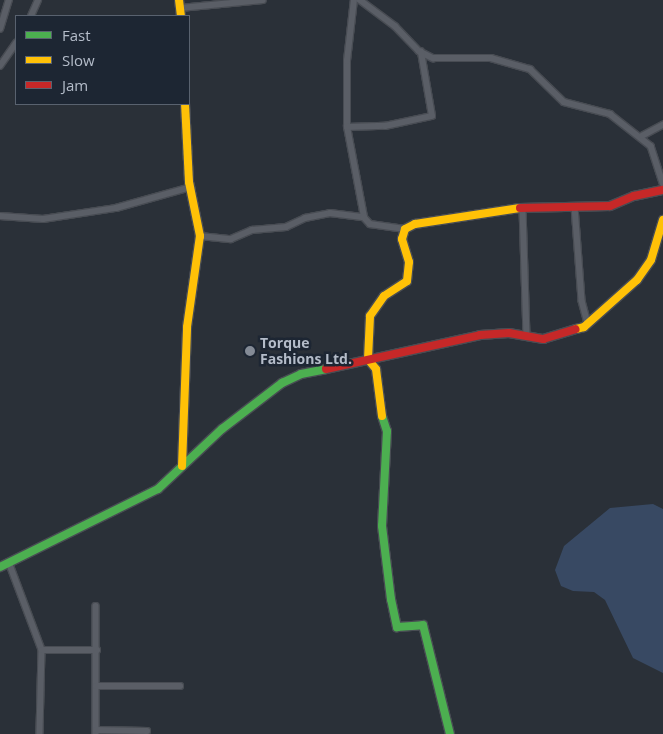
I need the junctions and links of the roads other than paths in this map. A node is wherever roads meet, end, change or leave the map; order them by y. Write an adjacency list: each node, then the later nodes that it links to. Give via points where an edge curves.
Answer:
1 (9, 0): 8 (street)
2 (38, 0): 7 (street)
3 (263, 0): 6 (street)
4 (354, 0): 14 (street, via 347,61)
5 (360, 0): 10 (street, via 395,26)
6 (180, 8)
7 (31, 15)
8 (0, 29)
9 (15, 44): 11 (street)
10 (421, 52): 14 (street, via 432,116 385,126); 15 (street, via 433,58 490,58 530,69 564,102 610,114)
11 (0, 66)
12 (185, 105): 17 (street)
13 (663, 125): 15 (street)
14 (347, 127): 22 (street)
15 (642, 136): 16 (street, via 651,146)
16 (663, 183)
17 (191, 187): 21 (street, via 116,208 43,219); 25 (street)
18 (663, 190): 19 (street, via 634,196 610,206)
19 (575, 207): 20 (street); 26 (street, via 582,301)
20 (523, 209): 24 (street, via 488,210 420,222); 27 (street)
21 (0, 216)
22 (364, 217): 24 (street, via 370,224); 25 (street, via 317,216 286,227 252,230 231,239)
23 (663, 220): 26 (street, via 651,260 637,280)
24 (405, 230): 28 (street, via 402,239 410,272 402,286 384,296 370,316)
25 (200, 236): 29 (street, via 187,327)
26 (588, 323): 27 (street, via 554,337)
27 (527, 334): 28 (street, via 480,334)
28 (368, 359): 29 (street, via 311,371 282,383 222,429); 40 (street, via 376,369 379,406 387,431 382,526 397,627 423,625)
29 (182, 466): 30 (street, via 158,489)
30 (9, 562): 31 (street); 33 (street)
31 (0, 567)
32 (96, 606): 34 (street)
33 (42, 650): 34 (street); 39 (street)
34 (97, 650): 35 (street)
35 (96, 686): 36 (street); 38 (street)
36 (180, 686)
37 (147, 731): 38 (street)
38 (96, 732)
39 (40, 734)
40 (450, 734)

